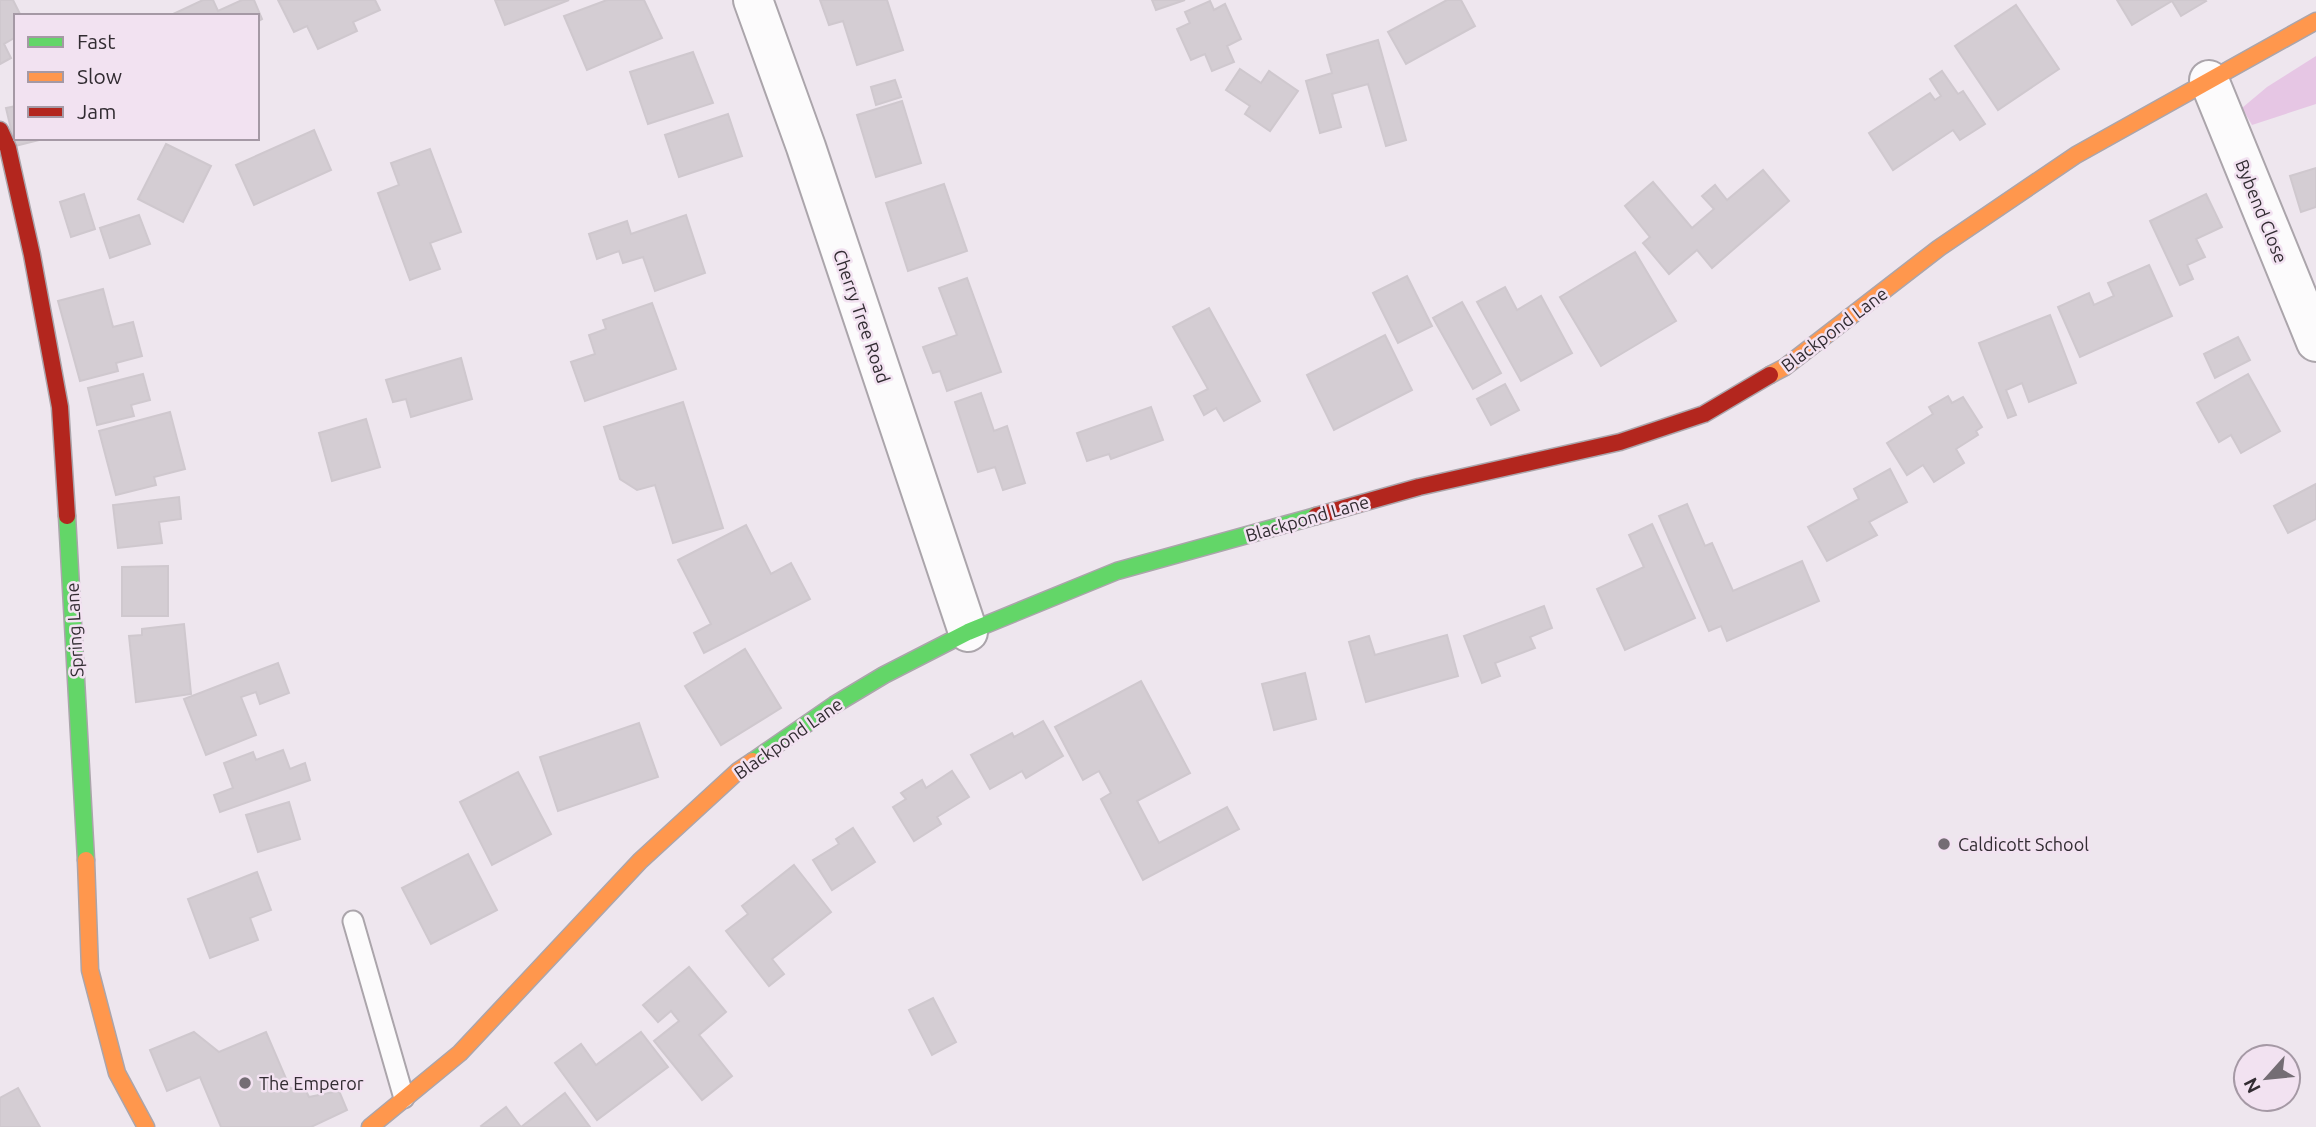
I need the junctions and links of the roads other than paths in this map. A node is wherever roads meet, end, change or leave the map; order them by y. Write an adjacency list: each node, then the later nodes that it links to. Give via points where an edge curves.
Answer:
1 (753, 0): 6 (street, Cherry Tree Road)
2 (2316, 21): 3 (street, Blackpond Lane)
3 (2208, 80): 5 (street, Bybend Close); 6 (street, Blackpond Lane, via 2076,155 1939,248 1785,367 1704,414 1620,442 1419,487 1117,571)
4 (0, 130): 9 (street, Spring Lane, via 32,255 61,407 90,970 117,1073)
5 (2316, 342)
6 (968, 632): 8 (street, Blackpond Lane, via 834,705 738,771 640,861 460,1053)
7 (353, 921): 8 (lane)
8 (404, 1098): 10 (street, Blackpond Lane)
9 (146, 1127)
10 (370, 1127)

